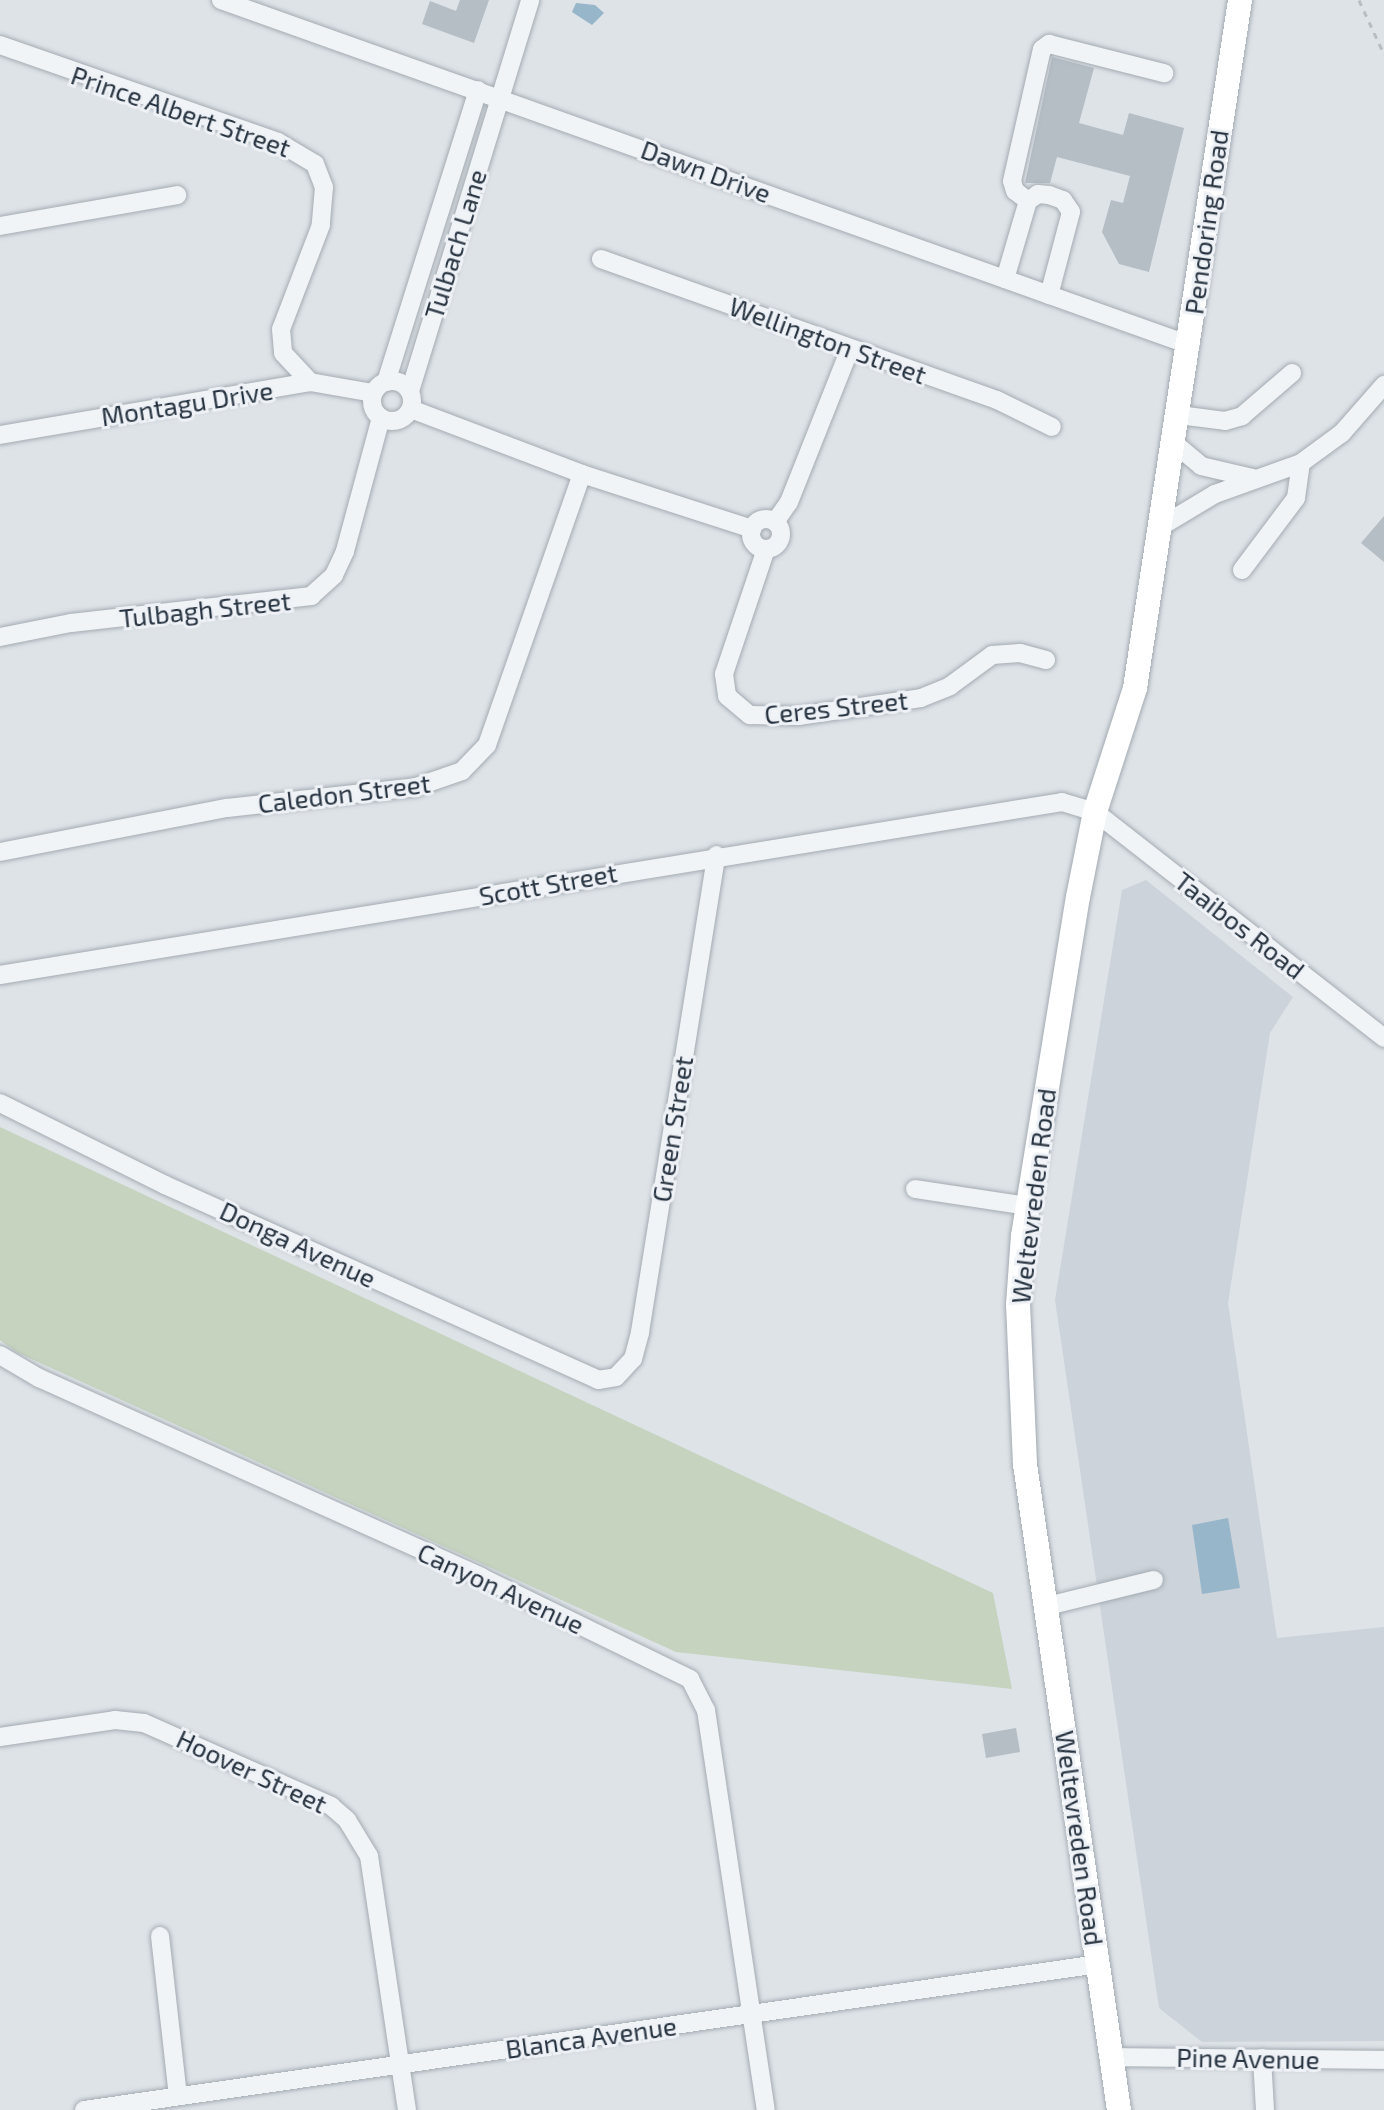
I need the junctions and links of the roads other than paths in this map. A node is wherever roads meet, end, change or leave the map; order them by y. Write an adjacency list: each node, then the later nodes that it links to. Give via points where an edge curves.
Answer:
1 (221, 0): 6 (street, Dawn Drive)
2 (530, 0): 7 (street, Tulbach Lane)
3 (1240, 0): 16 (main road, Pendoring Road)
4 (0, 45): 19 (street, Prince Albert Street, via 278,142 315,164 324,187 321,225 281,329 283,353)
5 (1164, 73): 11 (street, via 1049,44 1042,49 1012,181)
6 (478, 90): 7 (street, Dawn Drive); 8 (street, Tulbach Lane)
7 (501, 98): 9 (street, Tulbach Lane); 14 (street, Dawn Drive)
8 (450, 187): 9 (street); 21 (street, Tulbach Lane)
9 (471, 193): 22 (street, Tulbach Lane)
10 (177, 195): 12 (street)
11 (1028, 201): 14 (street); 15 (street, via 1049,195 1063,200 1071,212)
12 (0, 226)
13 (601, 259): 17 (street, Wellington Street)
14 (1005, 279): 15 (street, Dawn Drive)
15 (1049, 295): 16 (street, Dawn Drive)
16 (1190, 345): 23 (main road, Pendoring Road)
17 (850, 349): 25 (street, Wellington Street, via 997,400); 31 (street, via 789,502)
18 (1292, 373): 23 (street, via 1242,416 1225,421)
19 (310, 382): 21 (street, Montagu Drive); 26 (street, Montagu Drive)
20 (1384, 385): 28 (street, via 1342,433)
21 (379, 387): 22 (street, via 403,384); 24 (street, via 372,402)
22 (411, 400): 24 (street, via 398,421); 29 (street)
23 (1179, 415): 27 (main road, Pendoring Road)
24 (381, 418): 36 (street, Tulbagh Street, via 345,551 334,575 311,596 71,623)
25 (1052, 427)
26 (0, 435)
27 (1174, 443): 30 (street, via 1201,466); 32 (main road, Weltevreden Road)
28 (1301, 463): 30 (street); 35 (street, via 1296,498)
29 (582, 474): 33 (street); 39 (street, Caledon Street, via 487,745 462,771 416,787 227,808)
30 (1255, 478): 32 (street, via 1187,508)
31 (775, 522): 33 (street, via 764,519); 34 (street, via 780,539)
32 (1160, 527): 38 (main road, Weltevreden Road, via 1135,688)
33 (752, 529): 34 (street, via 753,543)
34 (766, 549): 37 (street, Ceres Street, via 724,674 727,696 750,715 788,717 921,698 950,686 992,655 1020,653)
35 (1242, 570)
36 (0, 637)
37 (1046, 660)
38 (1095, 812): 40 (street, Scott Street, via 1062,802 1032,802); 42 (street, Taaibos Road); 45 (main road, Weltevreden Road)
39 (0, 852)
40 (716, 855): 41 (street, Scott Street); 47 (street, Green Street, via 640,1332 626,1370)
41 (0, 975)
42 (1384, 1038)
43 (0, 1103): 47 (street, Donga Avenue, via 165,1185)
44 (915, 1189): 45 (street)
45 (1028, 1206): 49 (main road, Weltevreden Road, via 1018,1305 1019,1407)
46 (0, 1355): 53 (street, Canyon Avenue, via 690,1679 706,1710)
47 (598, 1380)
48 (1154, 1580): 49 (street)
49 (1047, 1606): 52 (main road, Weltevreden Road)
50 (0, 1737): 57 (street, Hoover Street, via 115,1720 144,1723 339,1812 357,1831 369,1856)
51 (160, 1936): 58 (street)
52 (1098, 1964): 53 (street, Blanca Avenue); 54 (main road, Weltevreden Road)
53 (753, 2014): 57 (street, Blanca Avenue); 62 (street, Canyon Avenue)
54 (1111, 2057): 55 (street, Pine Avenue); 63 (main road, Weltevreden Road)
55 (1262, 2058): 56 (street, Pine Avenue); 64 (street)
56 (1384, 2060)
57 (400, 2064): 58 (street, Blanca Avenue); 61 (street, Hoover Street)
58 (178, 2096): 59 (street, Blanca Avenue)
59 (159, 2105): 60 (street, Blanca Avenue)
60 (84, 2110)
61 (407, 2110)
62 (766, 2110)
63 (1119, 2110)
64 (1265, 2110)

